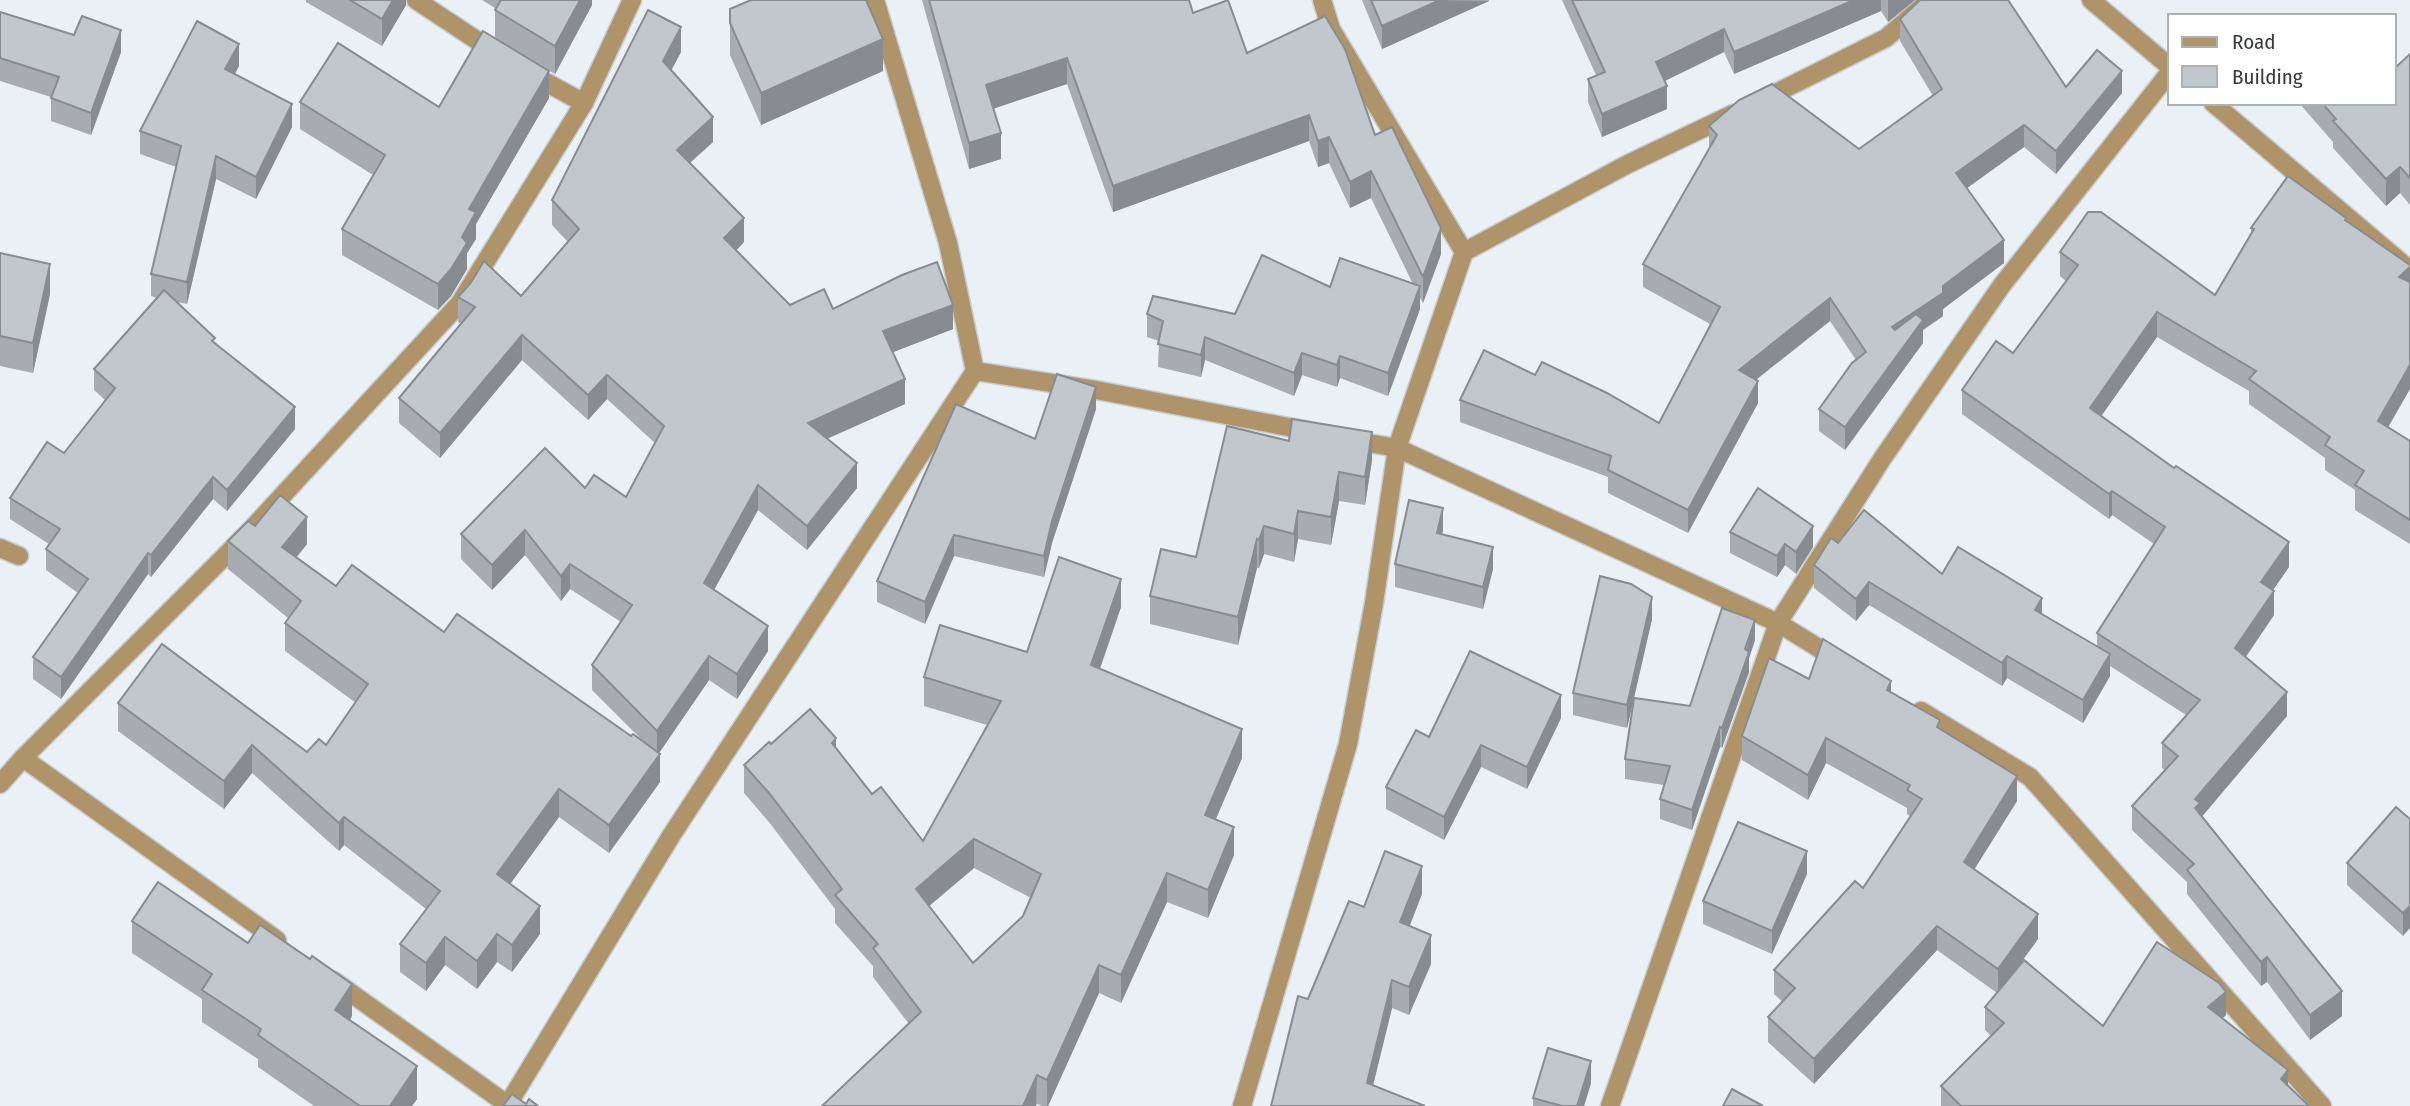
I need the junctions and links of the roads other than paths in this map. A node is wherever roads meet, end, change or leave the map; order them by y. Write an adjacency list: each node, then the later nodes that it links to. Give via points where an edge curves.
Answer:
1 (416, 0): 9 (street, via 511,63)
2 (632, 0): 9 (street)
3 (875, 0): 13 (street, via 948,243)
4 (1322, 0): 11 (street, via 1331,30)
5 (1930, 0): 11 (street, via 1886,38 1628,164)
6 (2091, 0): 7 (street)
7 (2168, 68)
8 (2168, 73): 17 (street, via 2002,285 1882,459)
9 (584, 103): 20 (street, via 460,303 246,534)
10 (2215, 105): 12 (street)
11 (1464, 252): 14 (street)
12 (2410, 270)
13 (975, 371): 14 (street); 24 (street, via 671,836)
14 (1397, 449): 17 (street); 25 (street, via 1348,744)
15 (0, 548): 16 (street)
16 (19, 556)
17 (1778, 623): 18 (street); 26 (street)
18 (1858, 672)
19 (1904, 700): 27 (street, via 2030,777)
20 (23, 758): 21 (street); 22 (street)
21 (0, 784)
22 (295, 953)
23 (318, 969): 24 (street)
24 (507, 1105)
25 (1242, 1106)
26 (1610, 1106)
27 (2322, 1106)

